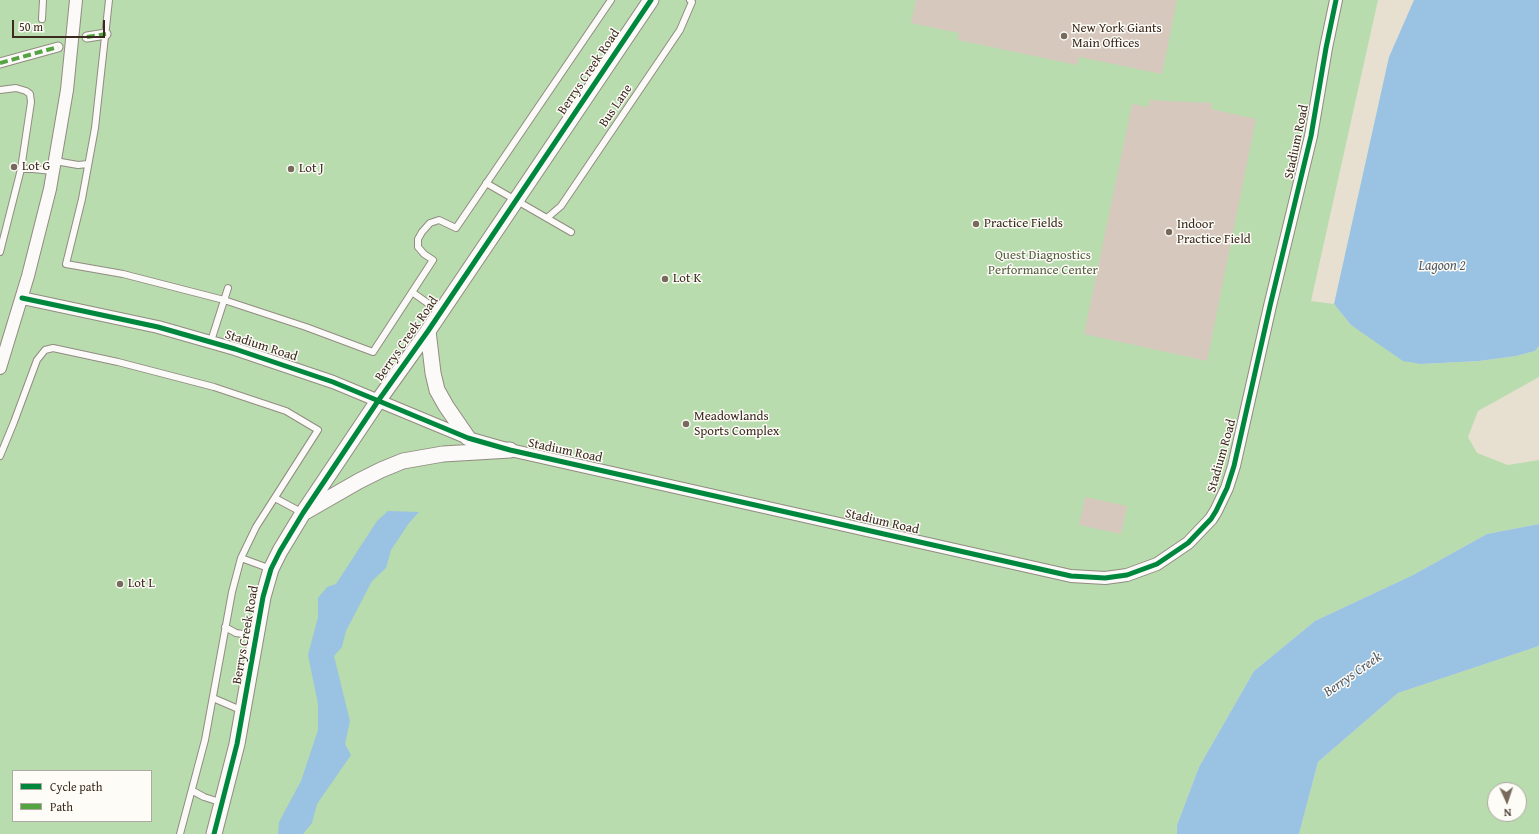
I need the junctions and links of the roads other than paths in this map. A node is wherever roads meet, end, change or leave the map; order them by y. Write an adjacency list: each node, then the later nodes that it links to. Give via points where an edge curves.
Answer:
1 (44, 0): 8 (lane)
2 (76, 0): 15 (street, via 67,90)
3 (109, 0): 9 (lane)
4 (610, 0): 17 (lane)
5 (651, 0): 18 (street, Berrys Creek Road)
6 (690, 0): 19 (lane, Bus Lane, via 692,2 680,30 562,206)
7 (1339, 1): 32 (street, Stadium Road, via 1325,55 1311,136 1230,477 1216,511 1204,527 1178,551 1157,564 1138,572 1115,577 1071,576)
8 (42, 19)
9 (106, 34): 10 (street); 14 (lane, via 100,93)
10 (87, 37)
11 (58, 47): 12 (street)
12 (0, 63)
13 (0, 90): 16 (lane, via 16,88 30,94)
14 (88, 164): 15 (lane); 25 (lane, via 66,264 123,274)
15 (54, 166): 16 (lane); 24 (street)
16 (21, 169): 21 (lane)
17 (486, 183): 18 (lane); 23 (lane, via 456,228 439,220 430,223 422,232 418,239 418,247 433,260)
18 (516, 200): 19 (lane); 26 (street, Berrys Creek Road)
19 (547, 218): 20 (lane)
20 (571, 232)
21 (0, 252)
22 (228, 288): 25 (lane)
23 (412, 292): 25 (lane, via 373,352); 26 (lane)
24 (22, 298): 28 (street, Stadium Road); 29 (street)
25 (224, 300): 28 (lane)
26 (440, 312): 27 (street, Berrys Creek Road)
27 (428, 331): 30 (street, Berrys Creek Road); 31 (street, via 437,390)
28 (210, 341): 30 (street, Stadium Road, via 293,368)
29 (0, 368)
30 (378, 401): 31 (street, Stadium Road); 35 (street, Berrys Creek Road)
31 (468, 438): 32 (street, Stadium Road)
32 (510, 450): 35 (street, via 443,454 403,461 370,475)
33 (0, 456): 34 (lane, via 37,360 45,350 53,348 214,387 286,411 318,430)
34 (275, 498): 35 (lane); 36 (lane, via 256,527)
35 (303, 513): 37 (street, Berrys Creek Road)
36 (241, 558): 37 (lane); 38 (lane)
37 (271, 569): 39 (street, Berrys Creek Road)
38 (225, 627): 39 (lane, via 236,633); 40 (lane)
39 (256, 636): 41 (street, Berrys Creek Road)
40 (213, 698): 41 (lane); 42 (lane)
41 (244, 711): 43 (street, Berrys Creek Road)
42 (193, 791): 43 (lane); 44 (lane)
43 (223, 804): 45 (street, Berrys Creek Road)
44 (180, 834)
45 (214, 834)

